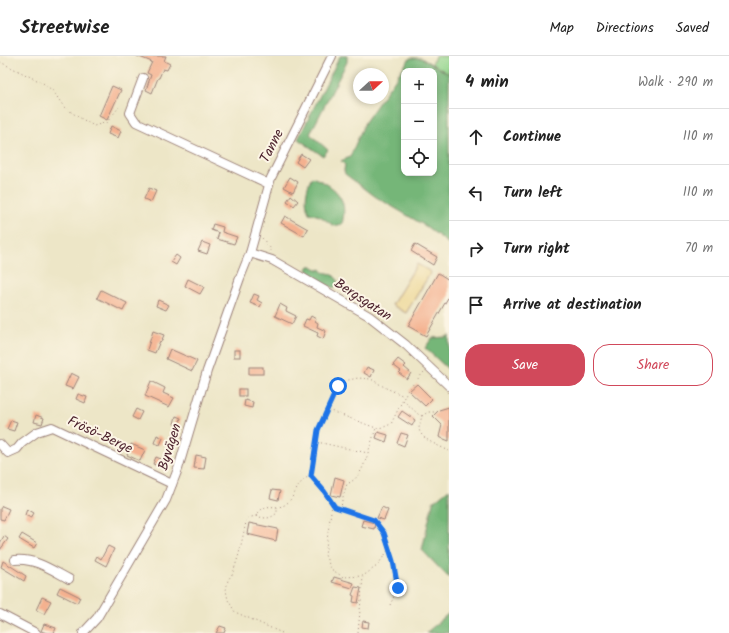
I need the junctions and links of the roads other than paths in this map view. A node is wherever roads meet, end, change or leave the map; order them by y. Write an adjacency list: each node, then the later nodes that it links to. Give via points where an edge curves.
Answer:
1 (332, 56): 3 (street, Tanne)
2 (143, 78): 3 (street, via 130,113 136,122)
3 (269, 184): 4 (street, Tanne)
4 (250, 253): 5 (street, Bergsgatan, via 272,260 369,316 406,345); 7 (street, Byvägen, via 207,371)
5 (448, 389)
6 (0, 444): 7 (street, Frösö-Berge, via 8,452 17,449 37,432 52,427)
7 (172, 484): 12 (street, Byvägen, via 166,500 97,618)
8 (16, 560): 9 (street, via 31,560)
9 (69, 579)
10 (0, 614): 11 (street)
11 (36, 633)
12 (83, 633)

